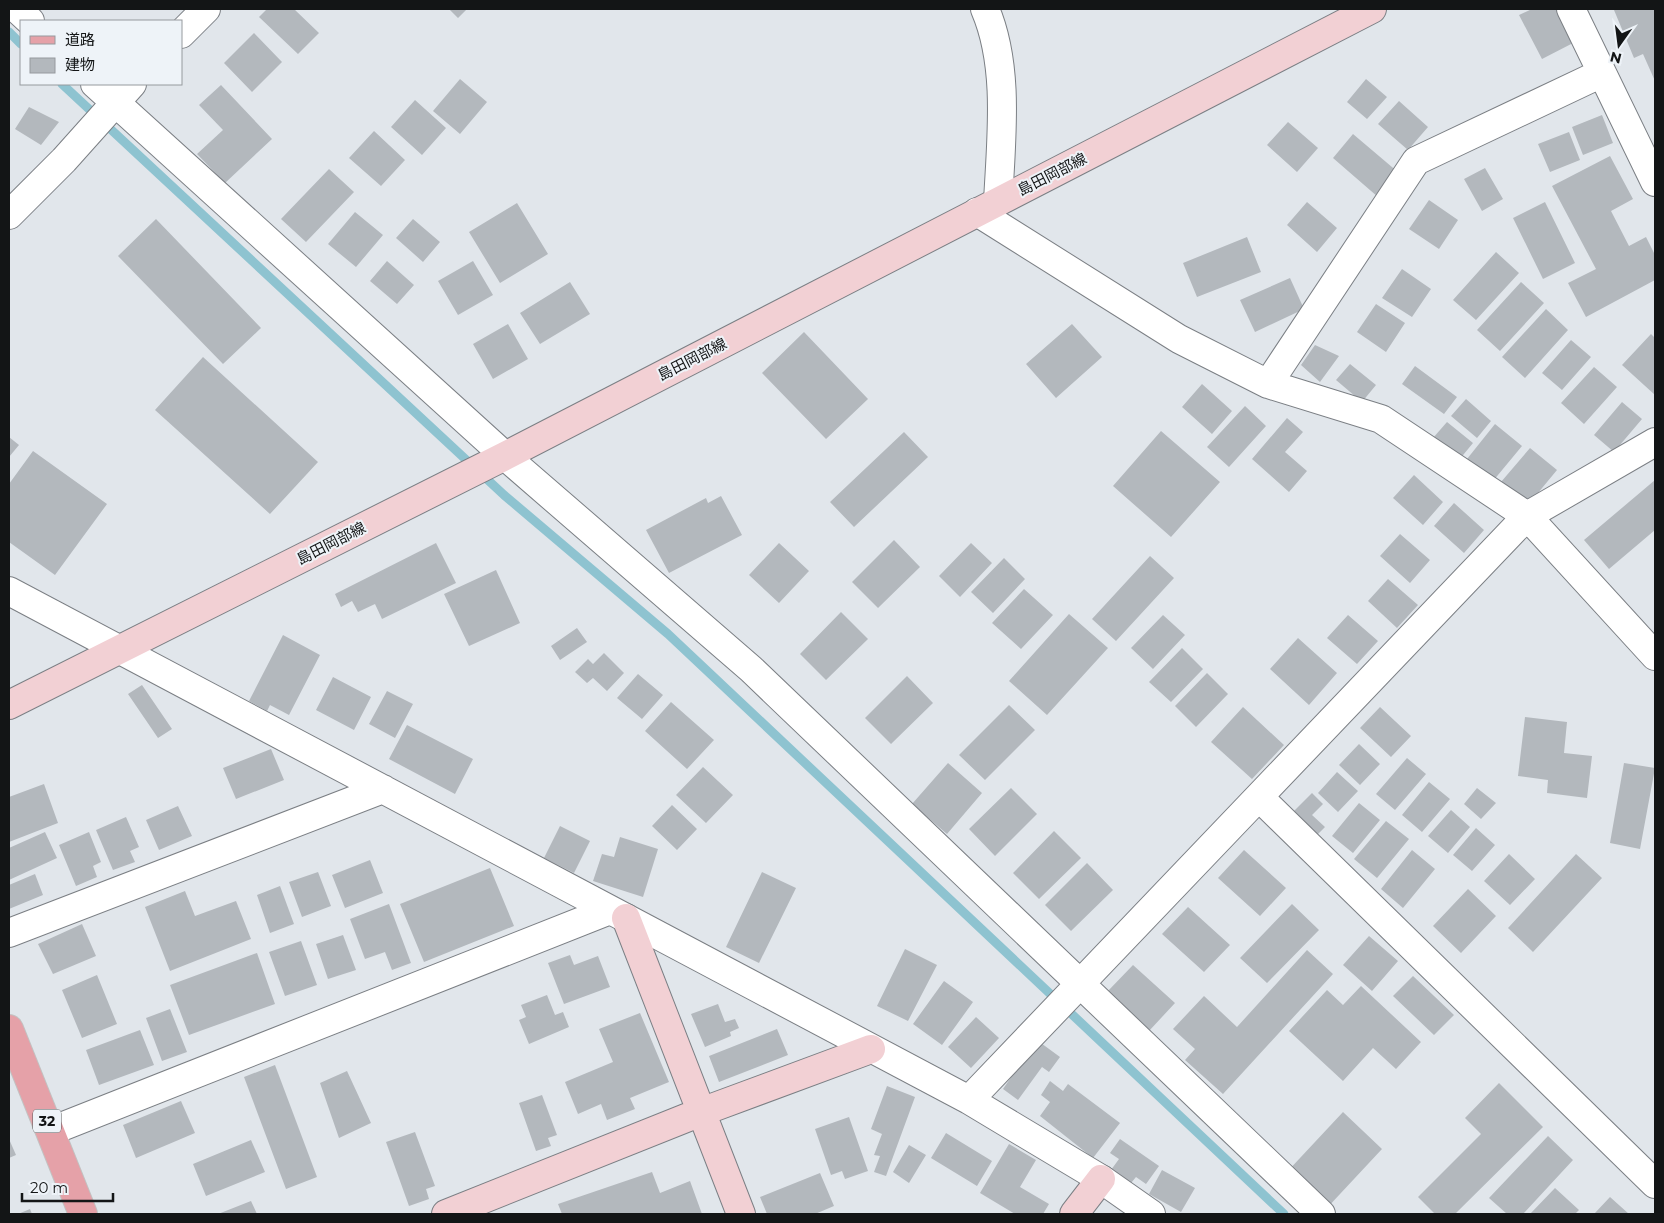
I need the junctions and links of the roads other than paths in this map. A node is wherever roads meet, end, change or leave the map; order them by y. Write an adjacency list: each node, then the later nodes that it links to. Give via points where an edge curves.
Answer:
1 (17, 9): 6 (street)
2 (206, 9): 7 (street)
3 (985, 9): 13 (street, via 992,26 1003,98)
4 (1372, 9): 13 (main road, 島田岡部線)
5 (1571, 9): 8 (street)
6 (29, 20)
7 (182, 33)
8 (1602, 72): 11 (street); 14 (street, via 1416,161)
9 (98, 85): 10 (street)
10 (123, 93): 12 (street, via 64,160); 16 (street)
11 (1655, 182)
12 (13, 205)
13 (987, 207): 14 (street, via 1179,339); 16 (main road, 島田岡部線)
14 (1268, 384): 17 (street, via 1381,419)
15 (1655, 442): 17 (street)
16 (505, 456): 19 (main road, 島田岡部線); 26 (street, via 751,669)
17 (1527, 516): 20 (street); 23 (street)
18 (9, 591): 19 (street)
19 (118, 650): 21 (main road, 島田岡部線); 22 (street)
20 (1655, 656)
21 (9, 704)
22 (383, 789): 24 (street); 25 (street)
23 (1259, 797): 26 (street); 33 (street)
24 (618, 914): 28 (street); 30 (main road); 31 (street)
25 (9, 933)
26 (1080, 984): 29 (street); 39 (street)
27 (9, 1029): 31 (main road, 32)
28 (871, 1049): 29 (street); 30 (main road)
29 (969, 1100): 32 (street)
30 (701, 1112): 35 (main road); 36 (main road)
31 (51, 1131): 34 (main road, 32)
32 (1101, 1180): 37 (main road); 38 (street)
33 (1655, 1184)
34 (83, 1214)
35 (446, 1214)
36 (741, 1214)
37 (1074, 1214)
38 (1151, 1214)
39 (1321, 1214)

